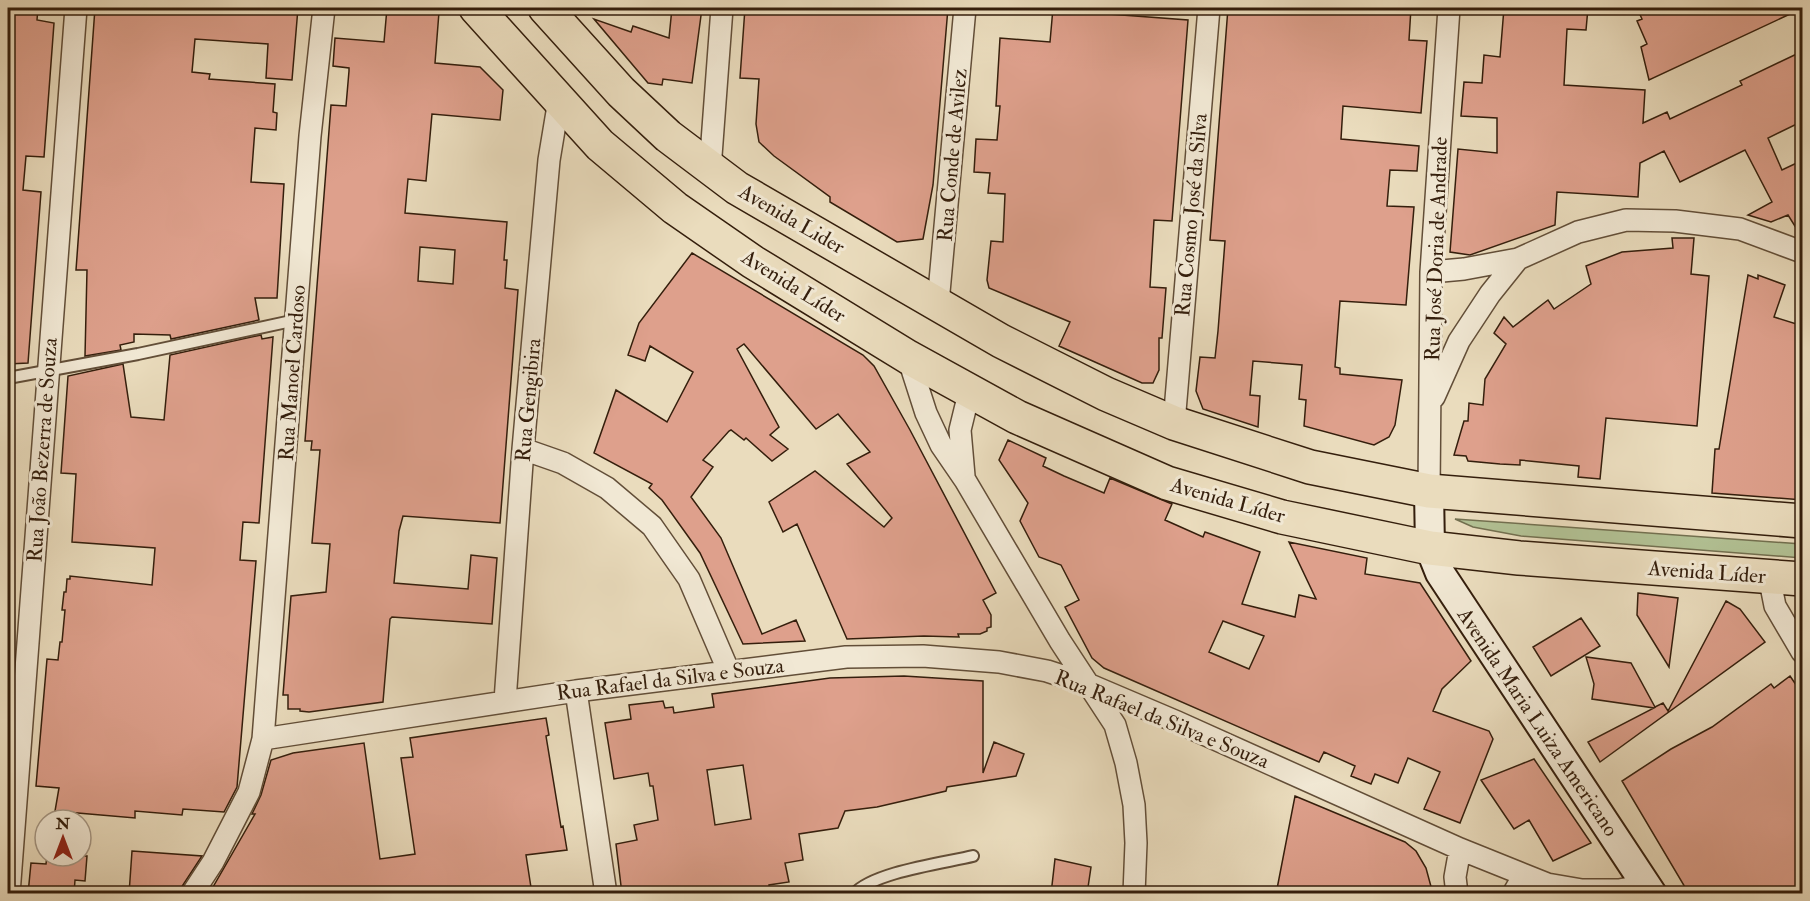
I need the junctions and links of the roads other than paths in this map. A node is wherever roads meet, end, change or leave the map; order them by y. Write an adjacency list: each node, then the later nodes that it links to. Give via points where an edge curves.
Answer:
1 (76, 8): 17 (street, Rua João Bezerra de Souza)
2 (324, 8): 15 (street, Rua Manoel Cardoso)
3 (476, 8): 9 (main road)
4 (545, 8): 10 (main road, Avenida Lider, via 621,93)
5 (722, 8): 10 (street)
6 (965, 8): 14 (street, Rua Conde de Avilez)
7 (1209, 8): 21 (street, Rua Cosmo José da Silva)
8 (1449, 8): 13 (street, Rua José Doria de Andrade)
9 (559, 100): 16 (main road, Avenida Líder, via 600,145 675,208 753,262); 22 (street, Rua Gengibira, via 549,160)
10 (710, 169): 14 (main road, Avenida Lider)
11 (1803, 252): 12 (street, via 1740,229 1626,220 1578,232)
12 (1518, 259): 13 (street); 20 (street, via 1458,341)
13 (1431, 272): 20 (street, Rua José Doria de Andrade)
14 (938, 303): 21 (main road, Avenida Lider, via 1001,341)
15 (296, 320): 17 (lane); 34 (street, Rua Manoel Cardoso)
16 (908, 357): 19 (main road, Avenida Líder); 23 (street, via 926,413 941,445)
17 (48, 371): 18 (lane); 39 (street, Rua João Bezerra de Souza)
18 (8, 378)
19 (970, 389): 23 (street, via 960,430); 26 (main road, Avenida Líder, via 1017,417 1167,483 1282,518)
20 (1430, 406): 24 (street, Rua José Doria de Andrade)
21 (1174, 423): 24 (main road, via 1310,467)
22 (523, 449): 30 (street, via 563,463 607,488 652,526 689,579); 33 (street, Rua Gengibira)
23 (965, 480): 31 (street, via 1060,642)
24 (1429, 491): 25 (main road); 26 (main road)
25 (1803, 521)
26 (1430, 548): 27 (main road, Avenida Líder); 38 (main road, Avenida Maria Luiza Americano, via 1440,573)
27 (1769, 576): 28 (main road, Avenida Líder); 29 (street, via 1775,606)
28 (1803, 579)
29 (1803, 652)
30 (729, 672): 31 (street, Rua Rafael da Silva e Souza, via 846,657 923,656 999,662 1047,671); 32 (street, Rua Rafael da Silva e Souza)
31 (1090, 685): 35 (street, Rua Rafael da Silva e Souza); 43 (street, via 1115,725 1126,763 1135,815)
32 (576, 691): 33 (street, Rua Rafael da Silva e Souza); 41 (street)
33 (505, 701): 34 (street, Rua Rafael da Silva e Souza)
34 (263, 739): 40 (street, Rua Manoel Cardoso, via 249,792)
35 (1460, 849): 37 (street, Rua Rafael da Silva e Souza); 44 (street, via 1455,877)
36 (973, 856): 42 (lane, via 876,879)
37 (1524, 875): 38 (street, Rua Rafael da Silva e Souza, via 1582,890); 45 (street)
38 (1649, 889)
39 (9, 894)
40 (192, 894)
41 (606, 894)
42 (854, 894)
43 (1134, 894)
44 (1457, 894)
45 (1513, 894)

